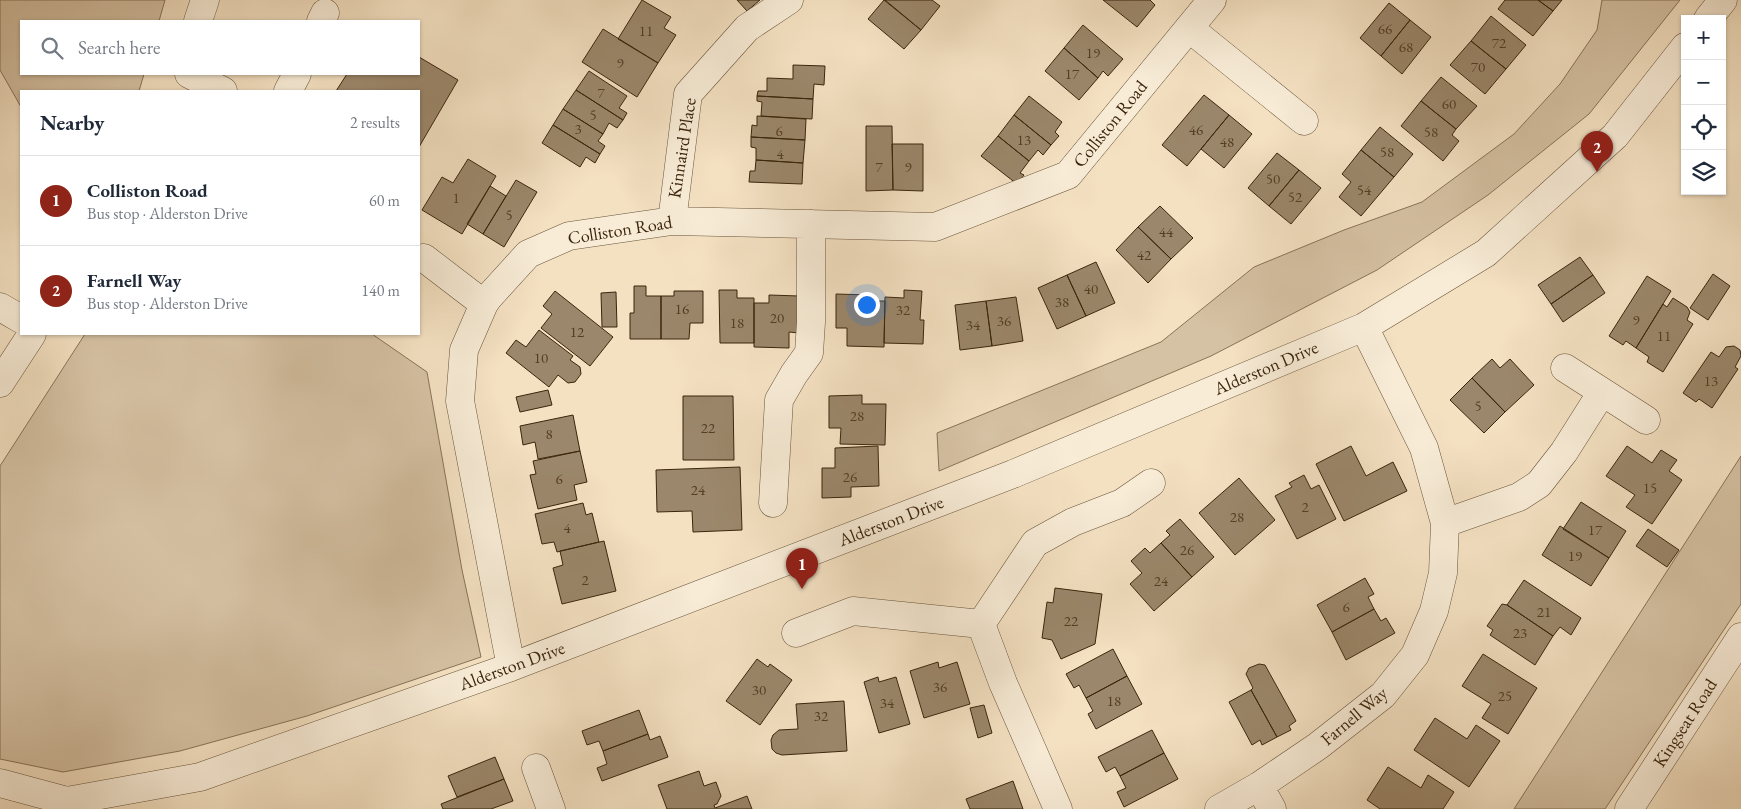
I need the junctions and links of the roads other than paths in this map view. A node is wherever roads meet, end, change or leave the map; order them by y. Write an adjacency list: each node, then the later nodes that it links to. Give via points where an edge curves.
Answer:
1 (204, 0): 6 (street)
2 (790, 0): 16 (street, Kinnaird Place, via 747,28 688,94)
3 (1212, 0): 7 (street, Colliston Road)
4 (1723, 0): 5 (street)
5 (1711, 15)
6 (198, 20)
7 (1189, 28): 15 (street); 17 (street, Colliston Road, via 1068,175 936,227)
8 (1681, 52): 22 (street, Alderston Drive, via 1615,136 1486,253)
9 (183, 75): 12 (street)
10 (192, 75): 13 (street)
11 (296, 75): 14 (street)
12 (178, 90)
13 (221, 90)
14 (288, 90)
15 (1304, 121)
16 (672, 221): 17 (street, Colliston Road); 19 (street, Colliston Road, via 560,239 528,254)
17 (811, 224): 29 (street, via 809,353 779,400)
18 (424, 258): 19 (street)
19 (484, 304): 34 (street, Colliston Road, via 464,350 460,401)
20 (0, 307): 21 (street)
21 (20, 319)
22 (1364, 327): 30 (street, Farnell Way, via 1424,448); 34 (street, Alderston Drive, via 1013,474)
23 (31, 335): 25 (street)
24 (1565, 368): 26 (street)
25 (0, 383)
26 (1602, 392): 27 (street); 30 (street, via 1564,452 1539,484 1520,497)
27 (1646, 420)
28 (1151, 482): 31 (street, via 1122,503 1073,522 1035,543)
29 (773, 504)
30 (1445, 523): 37 (street, Farnell Way, via 1443,573 1434,611 1415,655 1383,695 1318,746)
31 (981, 624): 32 (street, via 853,611); 39 (street)
32 (796, 633)
33 (1741, 637): 41 (street, Kingseat Road)
34 (511, 667): 36 (street, Alderston Drive, via 200,777 67,801)
35 (536, 768): 38 (street)
36 (0, 783)
37 (1266, 798): 40 (street, Farnell Way)
38 (551, 809)
39 (1058, 809)
40 (1219, 809)
41 (1629, 809)

